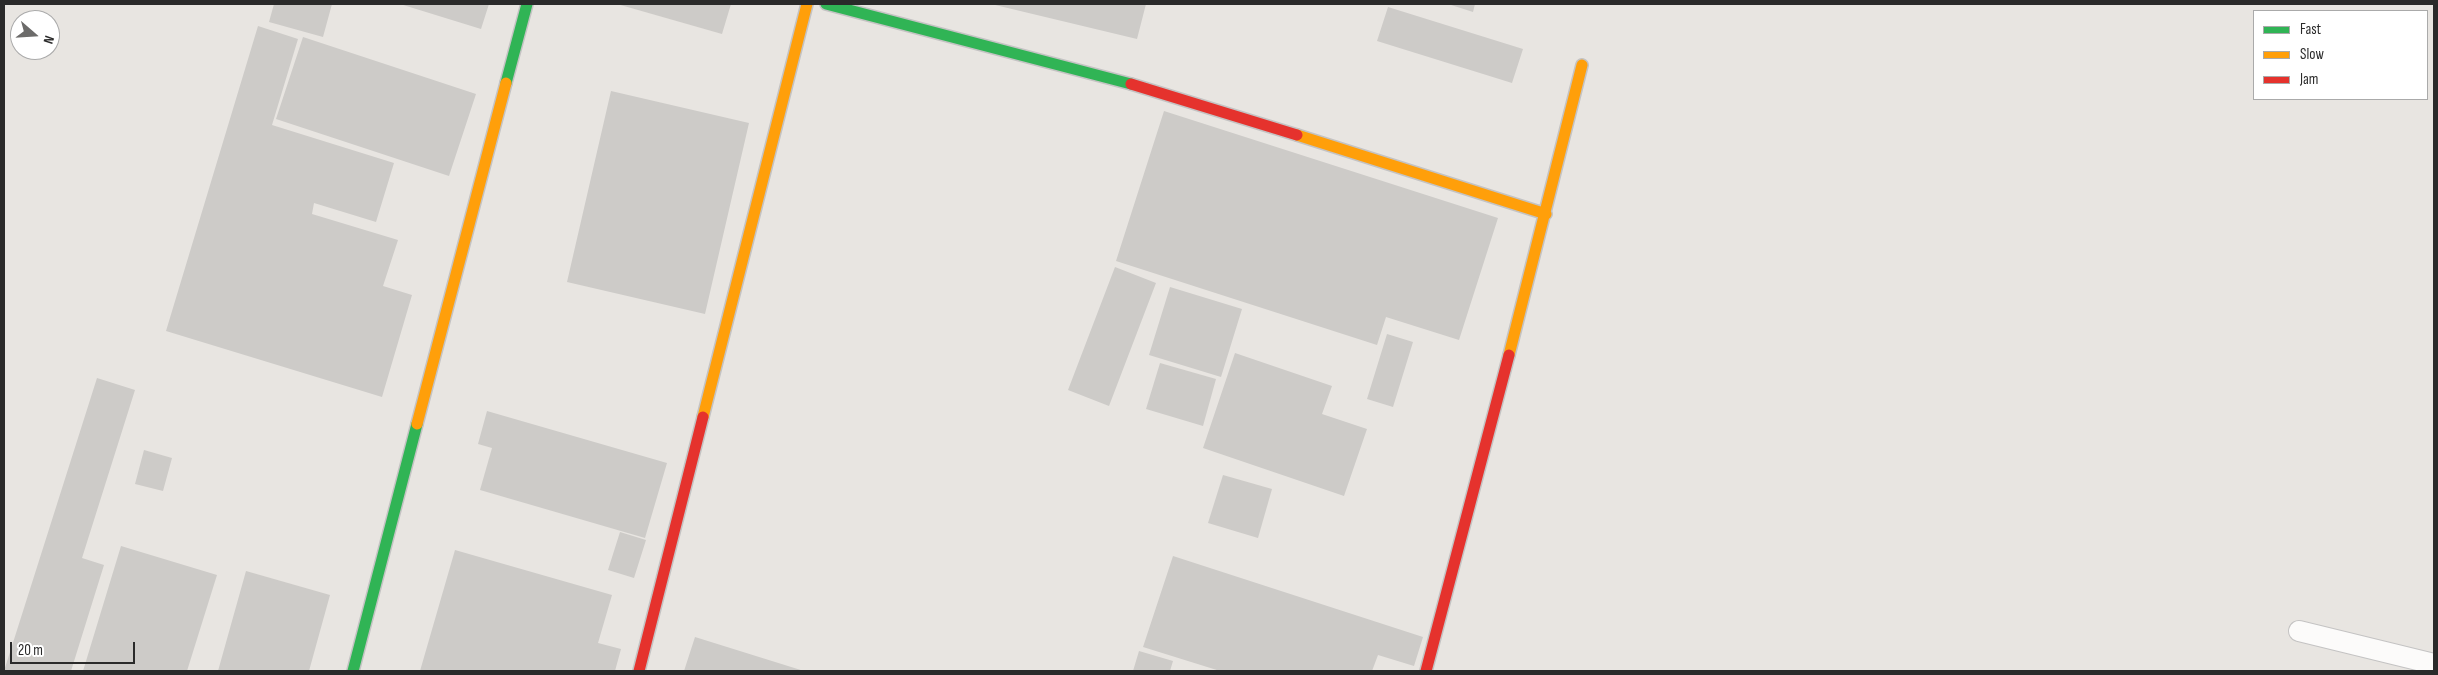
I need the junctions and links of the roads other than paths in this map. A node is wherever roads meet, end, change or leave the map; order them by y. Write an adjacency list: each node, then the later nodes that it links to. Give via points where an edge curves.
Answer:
1 (527, 4): 8 (street)
2 (807, 4): 9 (street)
3 (826, 4): 5 (street, via 1157,91)
4 (1582, 65): 5 (street)
5 (1546, 214): 10 (street)
6 (2299, 631): 7 (lane)
7 (2434, 664)
8 (353, 671)
9 (639, 671)
10 (1426, 671)

